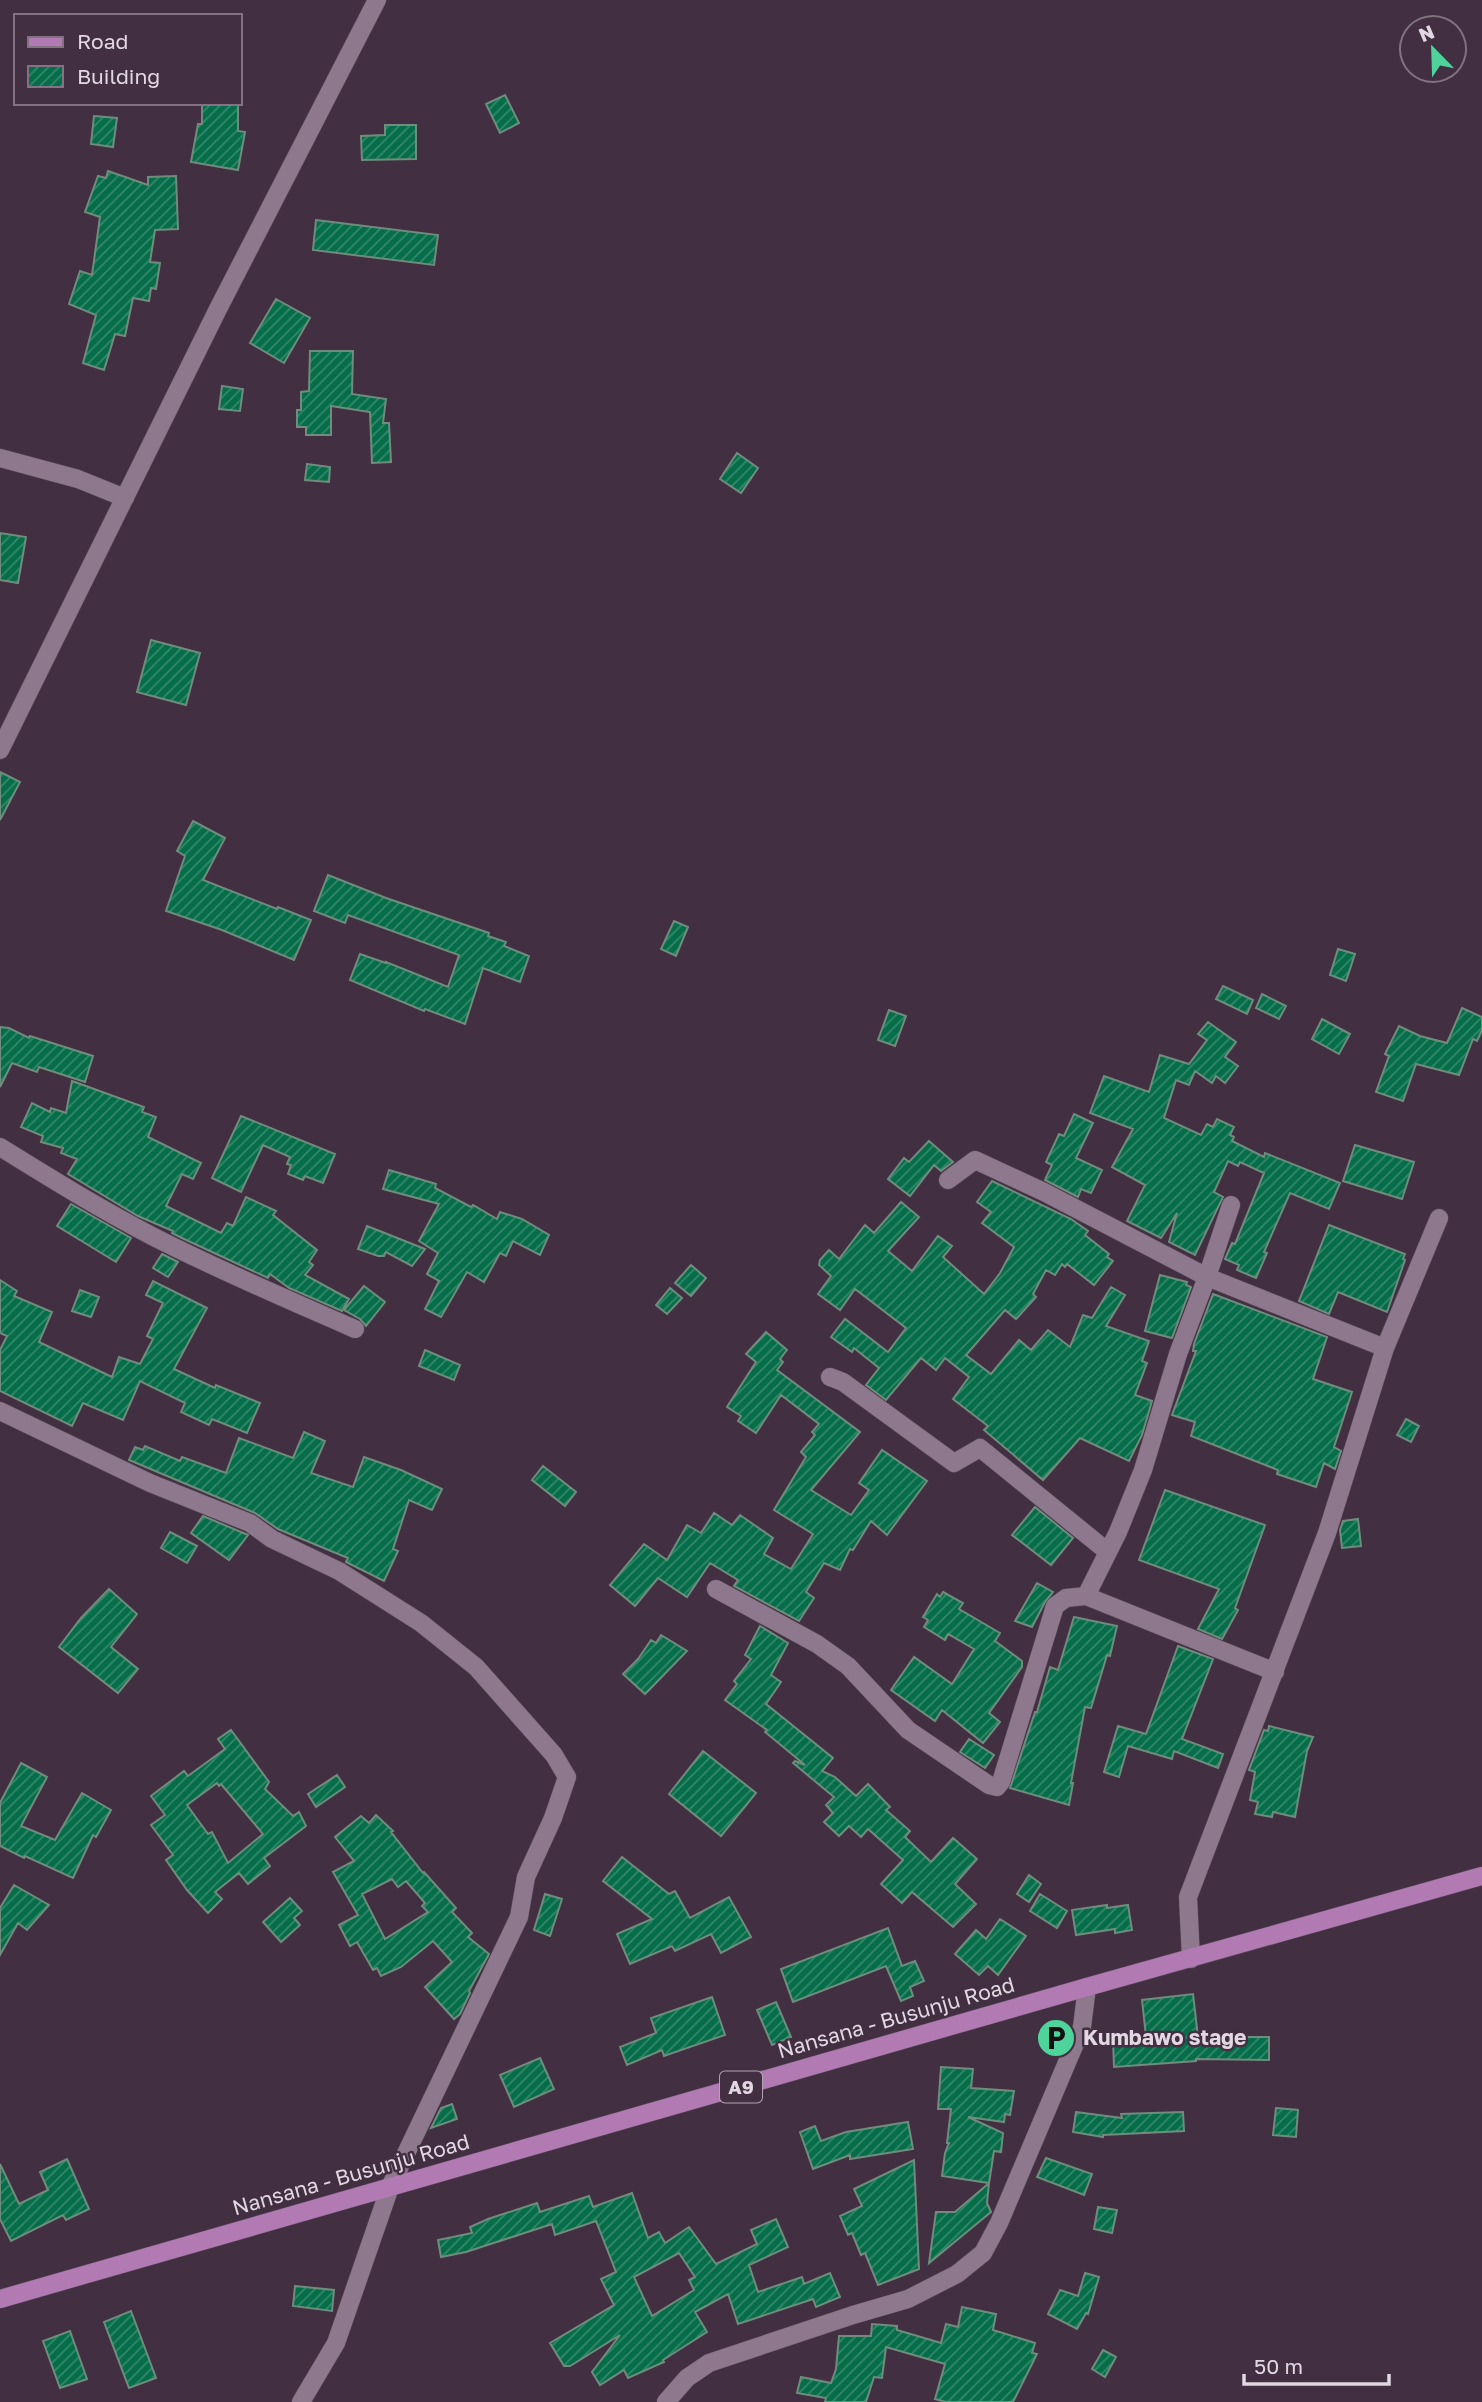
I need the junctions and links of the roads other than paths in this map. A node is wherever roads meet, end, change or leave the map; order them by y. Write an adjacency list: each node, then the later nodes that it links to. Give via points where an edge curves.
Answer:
1 (377, 0): 3 (street)
2 (0, 458): 3 (street, via 78,479)
3 (125, 498): 4 (street)
4 (0, 750)
5 (0, 1147): 10 (street, via 150,1235)
6 (948, 1180): 9 (street, via 975,1160)
7 (1231, 1205): 9 (street)
8 (1439, 1218): 11 (street)
9 (1207, 1277): 11 (street); 14 (street, via 1143,1470)
10 (355, 1329)
11 (1385, 1348): 17 (street, via 1328,1533)
12 (830, 1377): 14 (street, via 954,1463 980,1448)
13 (0, 1411): 21 (street, via 150,1483 250,1523 421,1623 476,1667 554,1755 567,1777 526,1877 519,1917)
14 (1108, 1552): 16 (street)
15 (716, 1589): 16 (street, via 817,1644 848,1666 908,1730 997,1787 1055,1606 1066,1598)
16 (1086, 1596): 17 (street)
17 (1275, 1672): 19 (street, via 1188,1896)
18 (1482, 1876): 19 (main road, Nansana - Busunju Road / A9)
19 (1191, 1959): 20 (main road, Nansana - Busunju Road / A9)
20 (1087, 1987): 21 (main road, Nansana - Busunju Road / A9); 24 (street, via 1082,2027 983,2253 957,2274 908,2299 709,2363 687,2378)
21 (390, 2187): 22 (main road, Nansana - Busunju Road / A9); 23 (street, via 336,2343)
22 (0, 2299)
23 (300, 2402)
24 (666, 2402)

